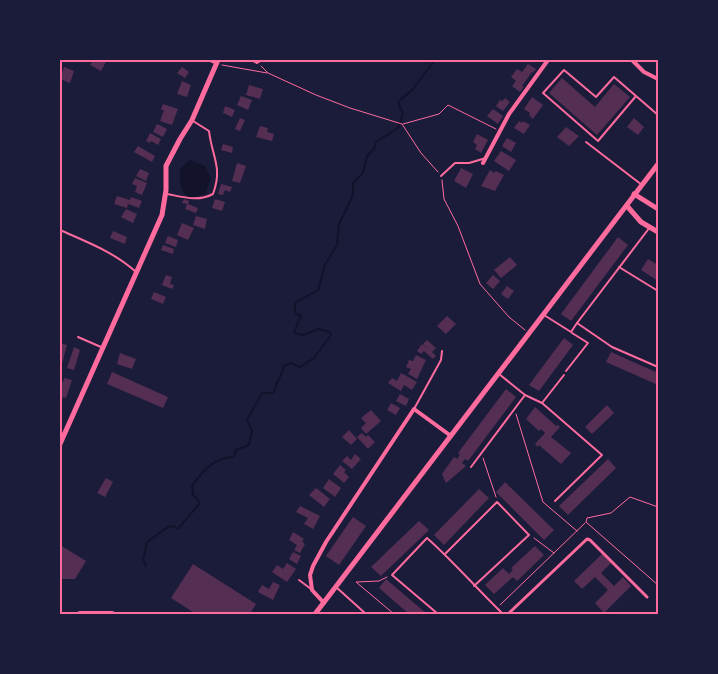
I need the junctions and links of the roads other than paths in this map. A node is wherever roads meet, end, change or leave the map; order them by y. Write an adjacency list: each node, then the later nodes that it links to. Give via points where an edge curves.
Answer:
1 (208, 60): 6 (lane)
2 (251, 60): 3 (lane)
3 (262, 60)
4 (548, 60): 12 (street, via 509,114)
5 (632, 60): 7 (street, via 644,72)
6 (218, 62): 10 (street)
7 (658, 79)
8 (636, 96): 8 (lane, via 614,77 596,97 564,70 543,93 598,141); 9 (lane)
9 (658, 115)
10 (192, 120): 17 (street, via 166,166); 17 (lane, via 208,131 218,170 213,194 193,199)
11 (586, 142): 16 (lane)
12 (486, 158): 13 (street); 15 (lane, via 456,163)
13 (483, 163)
14 (658, 164): 16 (street)
15 (441, 176)
16 (642, 185): 18 (street)
17 (165, 194): 25 (street, via 162,215)
18 (634, 194): 19 (street); 20 (street)
19 (627, 206): 21 (street); 27 (street)
20 (658, 209)
21 (650, 227): 23 (street); 24 (lane)
22 (60, 230): 25 (lane, via 110,252)
23 (658, 232)
24 (619, 267): 26 (lane); 28 (lane)
25 (136, 272): 31 (street)
26 (658, 291)
27 (544, 315): 29 (lane); 35 (street)
28 (577, 323): 29 (lane); 33 (lane, via 612,347)
29 (571, 332): 34 (lane, via 588,343)
30 (78, 337): 31 (lane)
31 (103, 348): 41 (street)
32 (442, 351): 39 (lane, via 441,360)
33 (658, 367)
34 (566, 371)
35 (499, 374): 37 (lane); 40 (street)
36 (564, 374): 38 (lane)
37 (525, 395): 38 (lane); 42 (lane)
38 (542, 403): 43 (lane, via 602,455)
39 (414, 409): 40 (street); 48 (street, via 326,542 310,575)
40 (451, 436): 47 (street)
41 (60, 444)
42 (471, 467)
43 (555, 501)
44 (445, 554): 46 (lane); 46 (lane, via 497,502 529,535); 55 (lane, via 426,538 392,575)
45 (299, 580): 48 (lane)
46 (474, 586): 56 (lane)
47 (336, 587): 50 (street); 54 (lane)
48 (312, 590): 50 (street)
49 (647, 597): 57 (street, via 587,539)
50 (324, 603): 53 (street)
51 (80, 614): 52 (main road)
52 (112, 614)
53 (315, 614)
54 (366, 614)
55 (438, 614)
56 (503, 614)
57 (508, 614)

